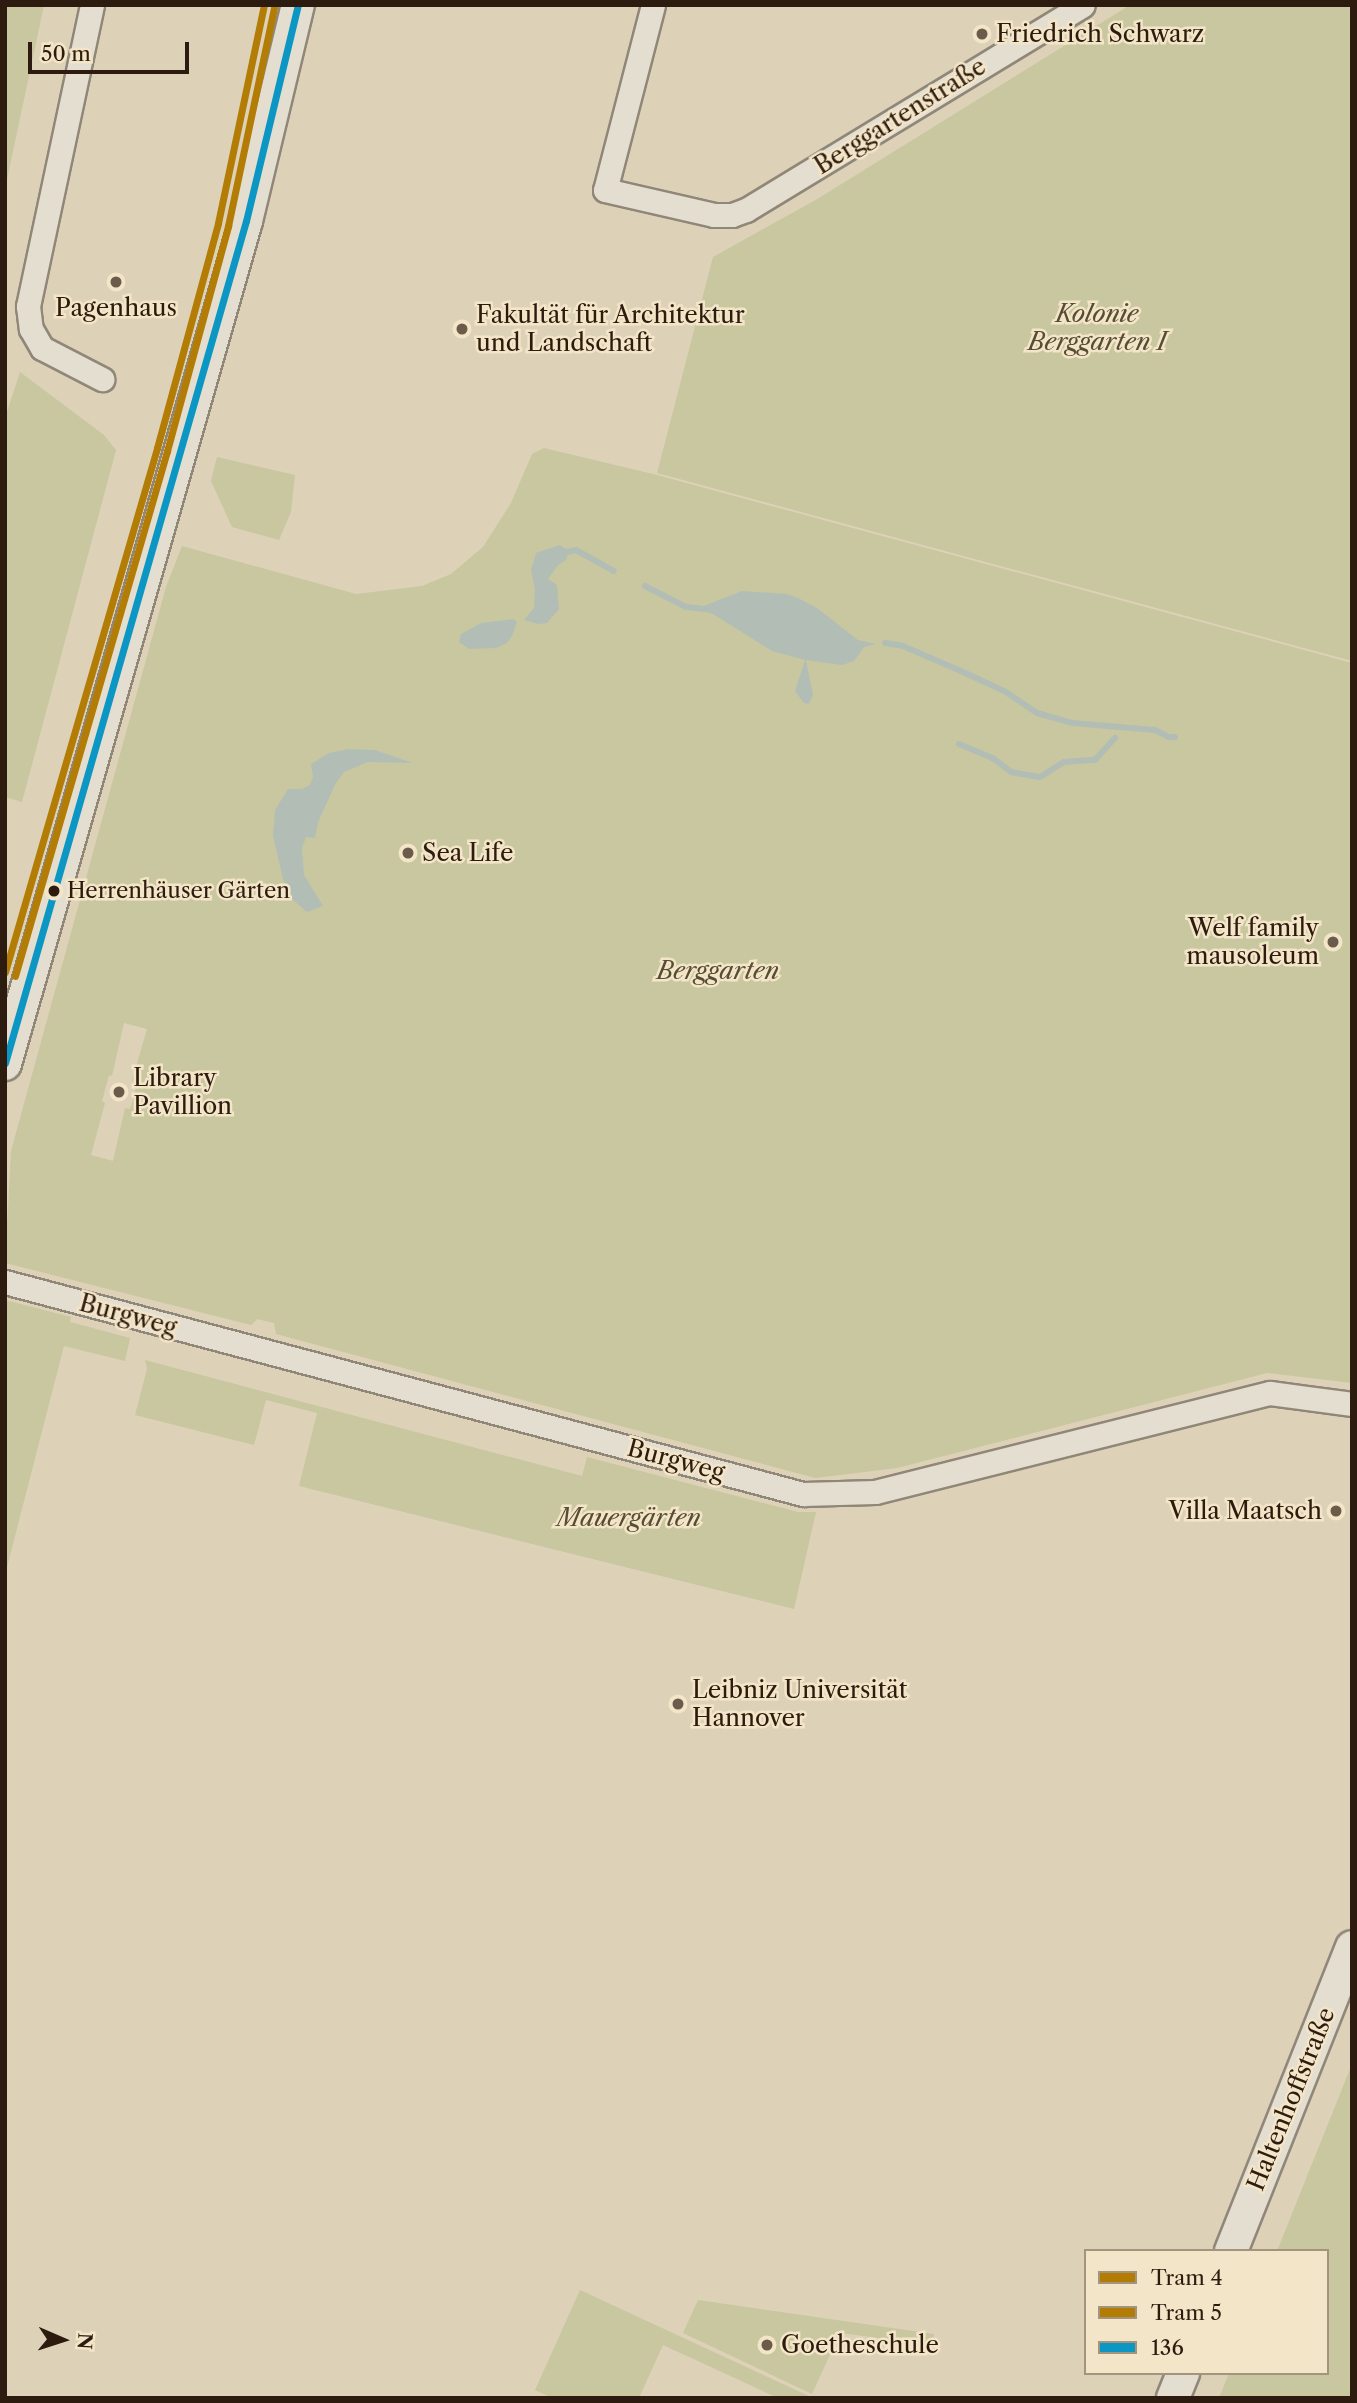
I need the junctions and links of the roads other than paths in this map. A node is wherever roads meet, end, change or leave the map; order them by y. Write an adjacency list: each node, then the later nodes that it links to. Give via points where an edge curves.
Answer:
1 (92, 5): 5 (street, via 28,306 31,329 42,348)
2 (298, 5): 6 (street, via 246,220)
3 (653, 5): 4 (street, Berggartenstraße, via 605,190 713,215 747,210)
4 (1083, 5)
5 (102, 379)
6 (5, 1064)
7 (5, 1282): 8 (street, Burgweg, via 803,1494 875,1492 1270,1393)
8 (1352, 1404)
9 (1352, 1947): 10 (street, Haltenhoffstraße)
10 (1232, 2249)
11 (1182, 2375): 12 (street)
12 (1173, 2398)

